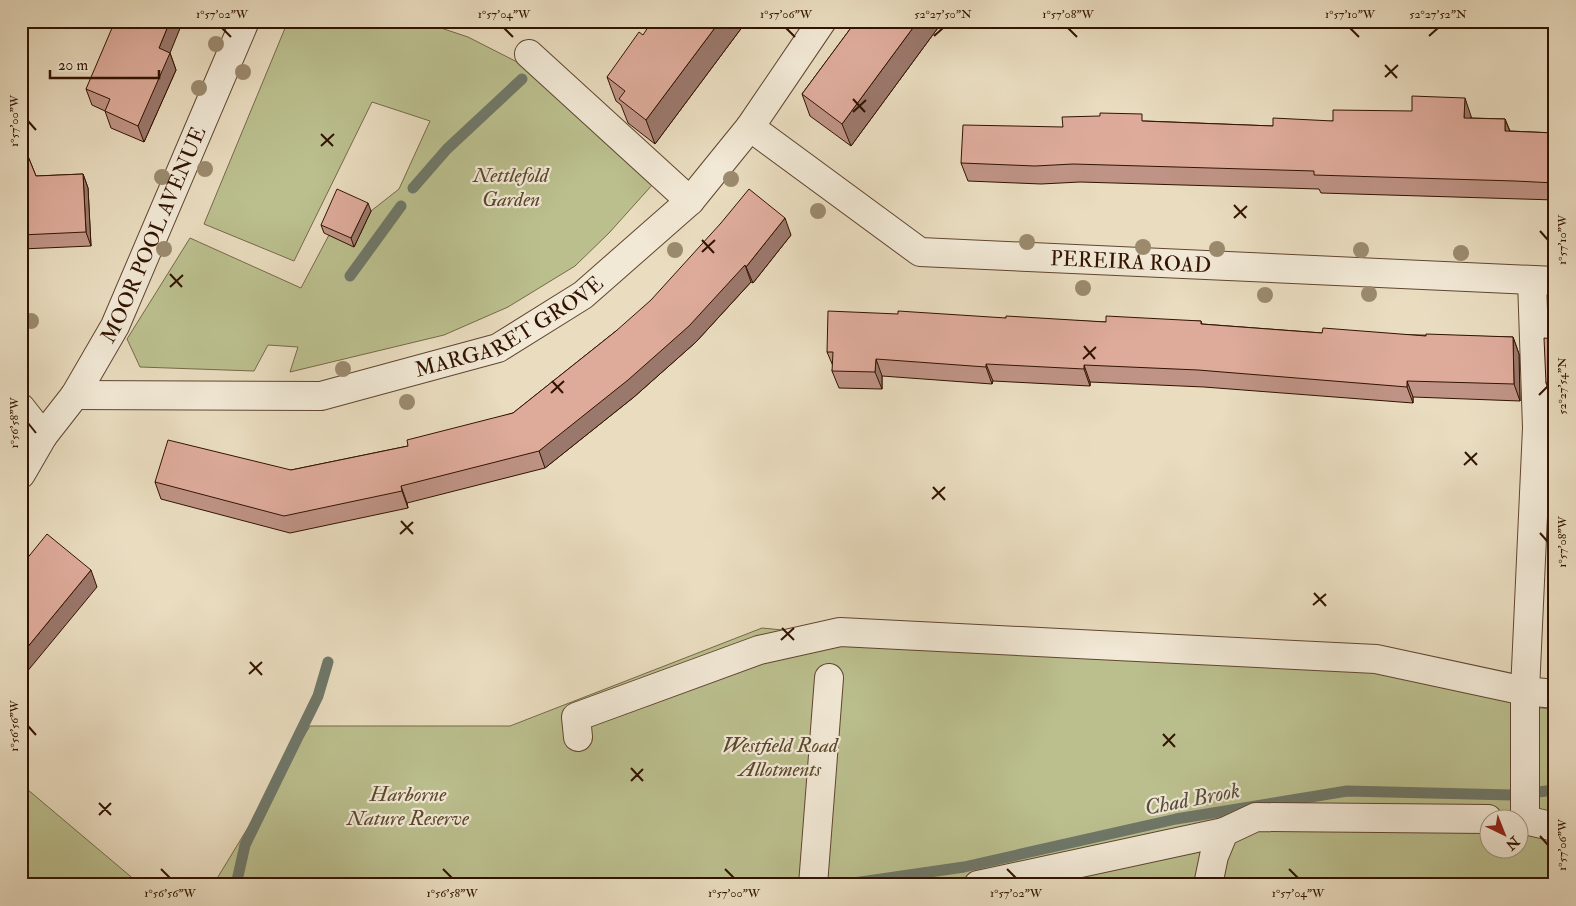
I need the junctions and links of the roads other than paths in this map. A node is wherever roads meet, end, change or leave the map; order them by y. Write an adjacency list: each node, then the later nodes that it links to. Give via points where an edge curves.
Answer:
1 (245, 21): 7 (street, MOOR POOL AVENUE, via 115,326)
2 (822, 21): 4 (street, MARGARET GROVE)
3 (529, 54): 5 (street)
4 (750, 127): 5 (street, MARGARET GROVE); 6 (street, PEREIRA ROAD, via 920,252)
5 (690, 201): 7 (street, MARGARET GROVE, via 583,296 498,348 320,396)
6 (1543, 281): 12 (street)
7 (75, 395): 9 (street, MOOR POOL AVENUE)
8 (21, 408): 9 (street)
9 (43, 436): 10 (street, MOOR POOL AVENUE)
10 (21, 474)
11 (829, 678): 19 (street)
12 (1525, 691): 13 (street); 14 (street, via 1376,660 840,632 760,650 576,717); 15 (street)
13 (1555, 694)
14 (578, 737)
15 (1523, 805): 17 (street)
16 (1478, 819): 18 (street, via 1256,817)
17 (1555, 828)
18 (1224, 832): 20 (street); 21 (street, via 1214,856)
19 (812, 884)
20 (978, 885)
21 (1208, 885)

